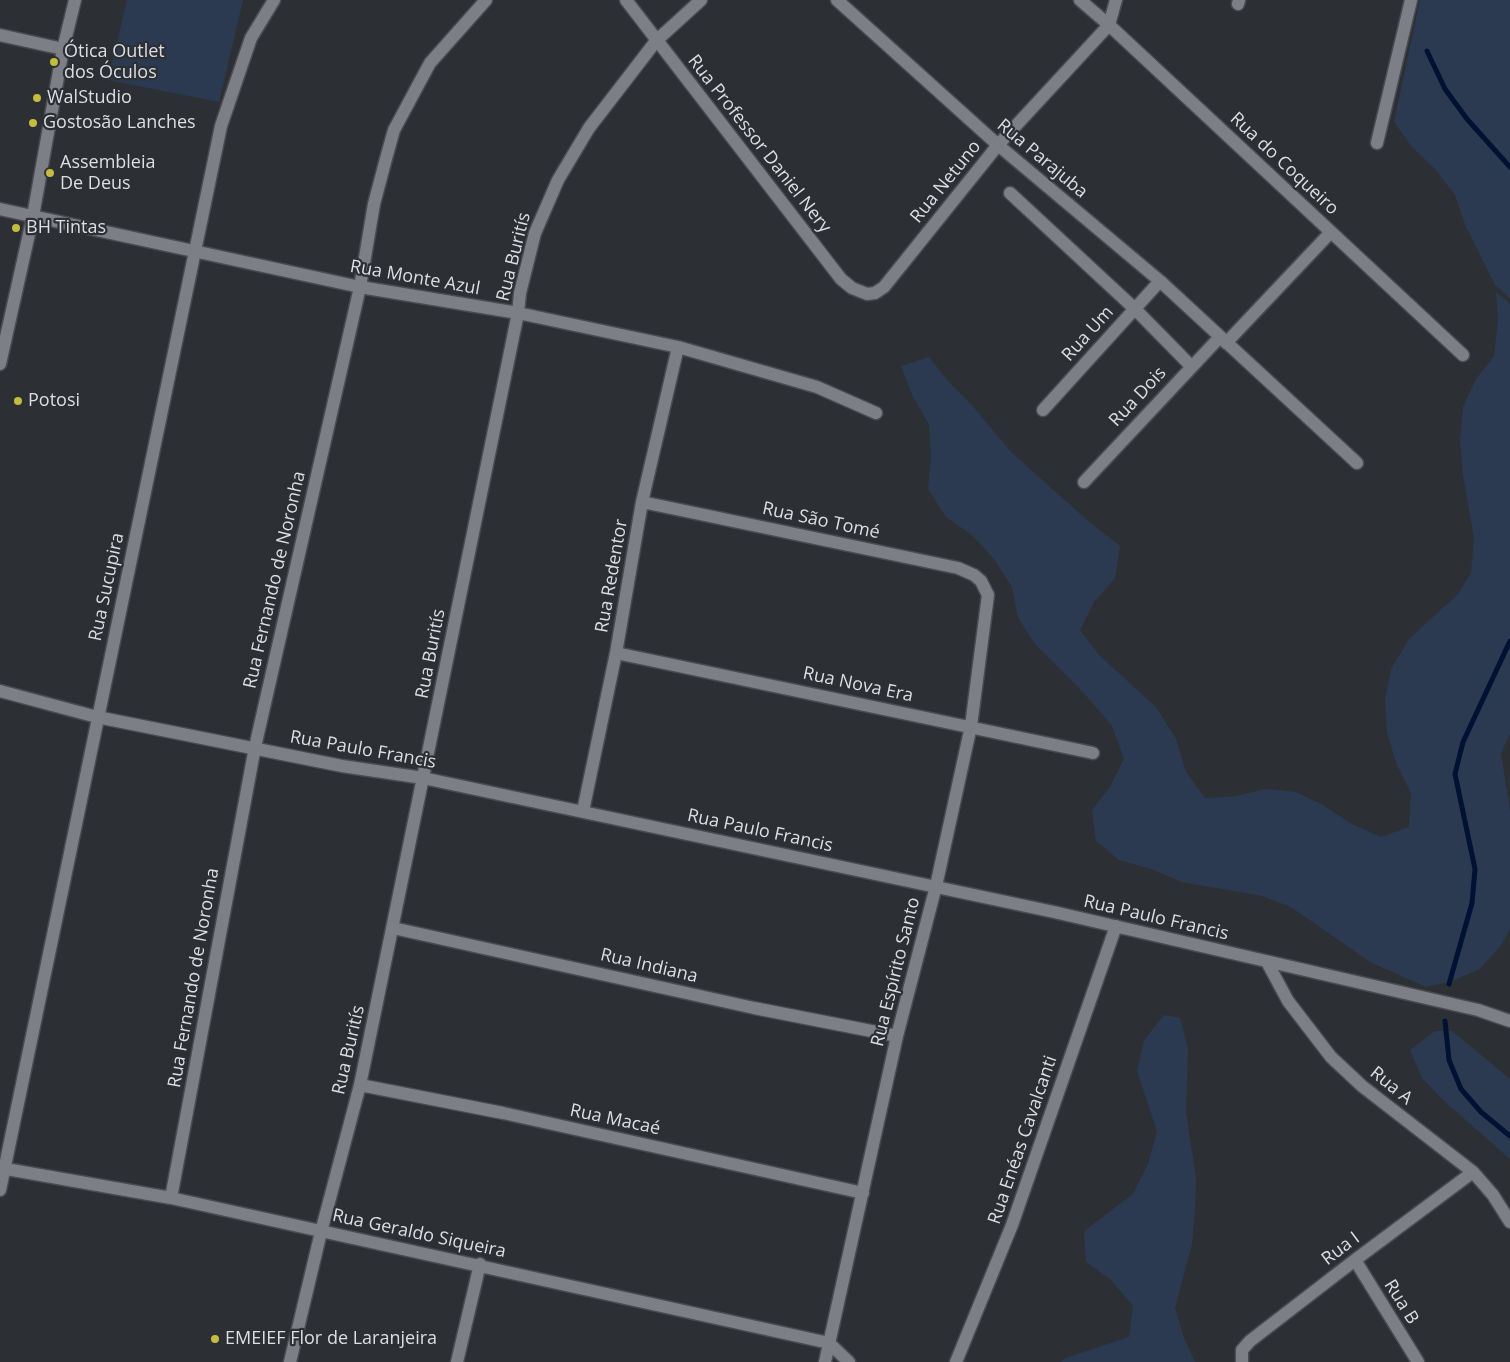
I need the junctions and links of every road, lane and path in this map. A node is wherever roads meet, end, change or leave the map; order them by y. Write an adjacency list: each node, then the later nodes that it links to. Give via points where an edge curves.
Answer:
1 (75, 0): 13 (street)
2 (274, 0): 20 (street, Rua Sucupira, via 251,38 235,80 221,126)
3 (486, 0): 22 (street, Rua Fernando de Noronha, via 430,63 394,130 374,204)
4 (626, 0): 12 (street, Rua Professor Daniel Nery)
5 (701, 0): 12 (street, Rua Buritís)
6 (837, 0): 15 (street, Rua Parajuba)
7 (1080, 0): 10 (street, Rua do Coqueiro)
8 (1116, 0): 10 (street, Rua Netuno)
9 (1410, 0): 14 (street)
10 (1109, 25): 15 (street, Rua Netuno); 19 (street, Rua do Coqueiro)
11 (0, 35): 13 (street)
12 (656, 41): 23 (street, Rua Professor Daniel Nery, via 841,279 860,292); 25 (street, Rua Buritís, via 589,128 558,180 535,233)
13 (63, 48): 18 (street)
14 (1377, 143)
15 (998, 145): 21 (street, Rua Parajuba); 23 (street, Rua Netuno, via 884,287)
16 (1010, 194): 24 (street)
17 (0, 209): 18 (street, Rua Monte Azul)
18 (33, 216): 20 (street, Rua Monte Azul); 29 (street)
19 (1331, 232): 26 (street); 28 (street, Rua do Coqueiro)
20 (196, 250): 22 (street, Rua Monte Azul); 39 (street, Rua Sucupira)
21 (1160, 281): 24 (street, Rua Um); 26 (street, Rua Parajuba)
22 (360, 287): 25 (street, Rua Monte Azul); 41 (street, Rua Fernando de Noronha)
23 (875, 293)
24 (1135, 309): 30 (street); 31 (street, Rua Um)
25 (518, 313): 27 (street, Rua Monte Azul); 43 (street, Rua Buritís)
26 (1222, 340): 30 (street, Rua Dois); 33 (street, Rua Parajuba)
27 (678, 347): 32 (street, Rua Monte Azul, via 817,387); 35 (street, Rua Redentor)
28 (1463, 355)
29 (0, 364)
30 (1191, 366): 34 (street, Rua Dois)
31 (1043, 410)
32 (876, 413)
33 (1357, 463)
34 (1084, 482)
35 (642, 502): 36 (street, Rua São Tomé, via 958,568 974,575); 37 (street, Rua Redentor)
36 (986, 588): 40 (street, Rua Espírito Santo, via 988,603)
37 (616, 653): 40 (street, Rua Nova Era); 44 (street, Rua Redentor)
38 (0, 692): 39 (street, Rua Paulo Francis)
39 (97, 717): 41 (street, Rua Paulo Francis); 52 (street, Rua Sucupira)
40 (970, 726): 42 (street, Rua Nova Era); 45 (street, Rua Espírito Santo)
41 (255, 747): 43 (street, Rua Paulo Francis, via 342,766); 56 (street, Rua Fernando de Noronha)
42 (1093, 753)
43 (423, 778): 44 (street, Rua Paulo Francis); 47 (street, Rua Buritís)
44 (582, 812): 45 (street, Rua Paulo Francis)
45 (936, 886): 46 (street, Rua Paulo Francis); 50 (street, Rua Espírito Santo)
46 (1116, 926): 48 (street, Rua Paulo Francis); 66 (street, Rua Enéas Cavalcanti, via 1012,1225)
47 (393, 928): 50 (street, Rua Indiana, via 754,1008); 51 (street, Rua Buritís)
48 (1267, 962): 49 (street, Rua Paulo Francis, via 1478,1010); 53 (street, Rua A, via 1288,1001 1331,1057 1362,1086)
49 (1510, 1022)
50 (897, 1036): 55 (street, Rua Espírito Santo)
51 (360, 1085): 55 (street, Rua Macaé, via 503,1113); 58 (street, Rua Buritís)
52 (2, 1169): 54 (street, Rua Sucupira); 56 (street, Rua Geraldo Siqueira)
53 (1473, 1172): 57 (street, Rua A); 59 (street, Rua I)
54 (0, 1190)
55 (863, 1193): 61 (street, Rua Espírito Santo)
56 (171, 1198): 58 (street, Rua Geraldo Siqueira)
57 (1510, 1222)
58 (321, 1232): 60 (street, Rua Geraldo Siqueira); 62 (street, Rua Buritís)
59 (1354, 1260): 67 (street, Rua I, via 1245,1346); 68 (street, Rua B)
60 (480, 1264): 61 (street, Rua Geraldo Siqueira); 63 (street)
61 (829, 1343): 64 (street, Rua Espírito Santo); 65 (street)
62 (290, 1362)
63 (457, 1362)
64 (825, 1362)
65 (849, 1362)
66 (956, 1362)
67 (1242, 1362)
68 (1418, 1362)

